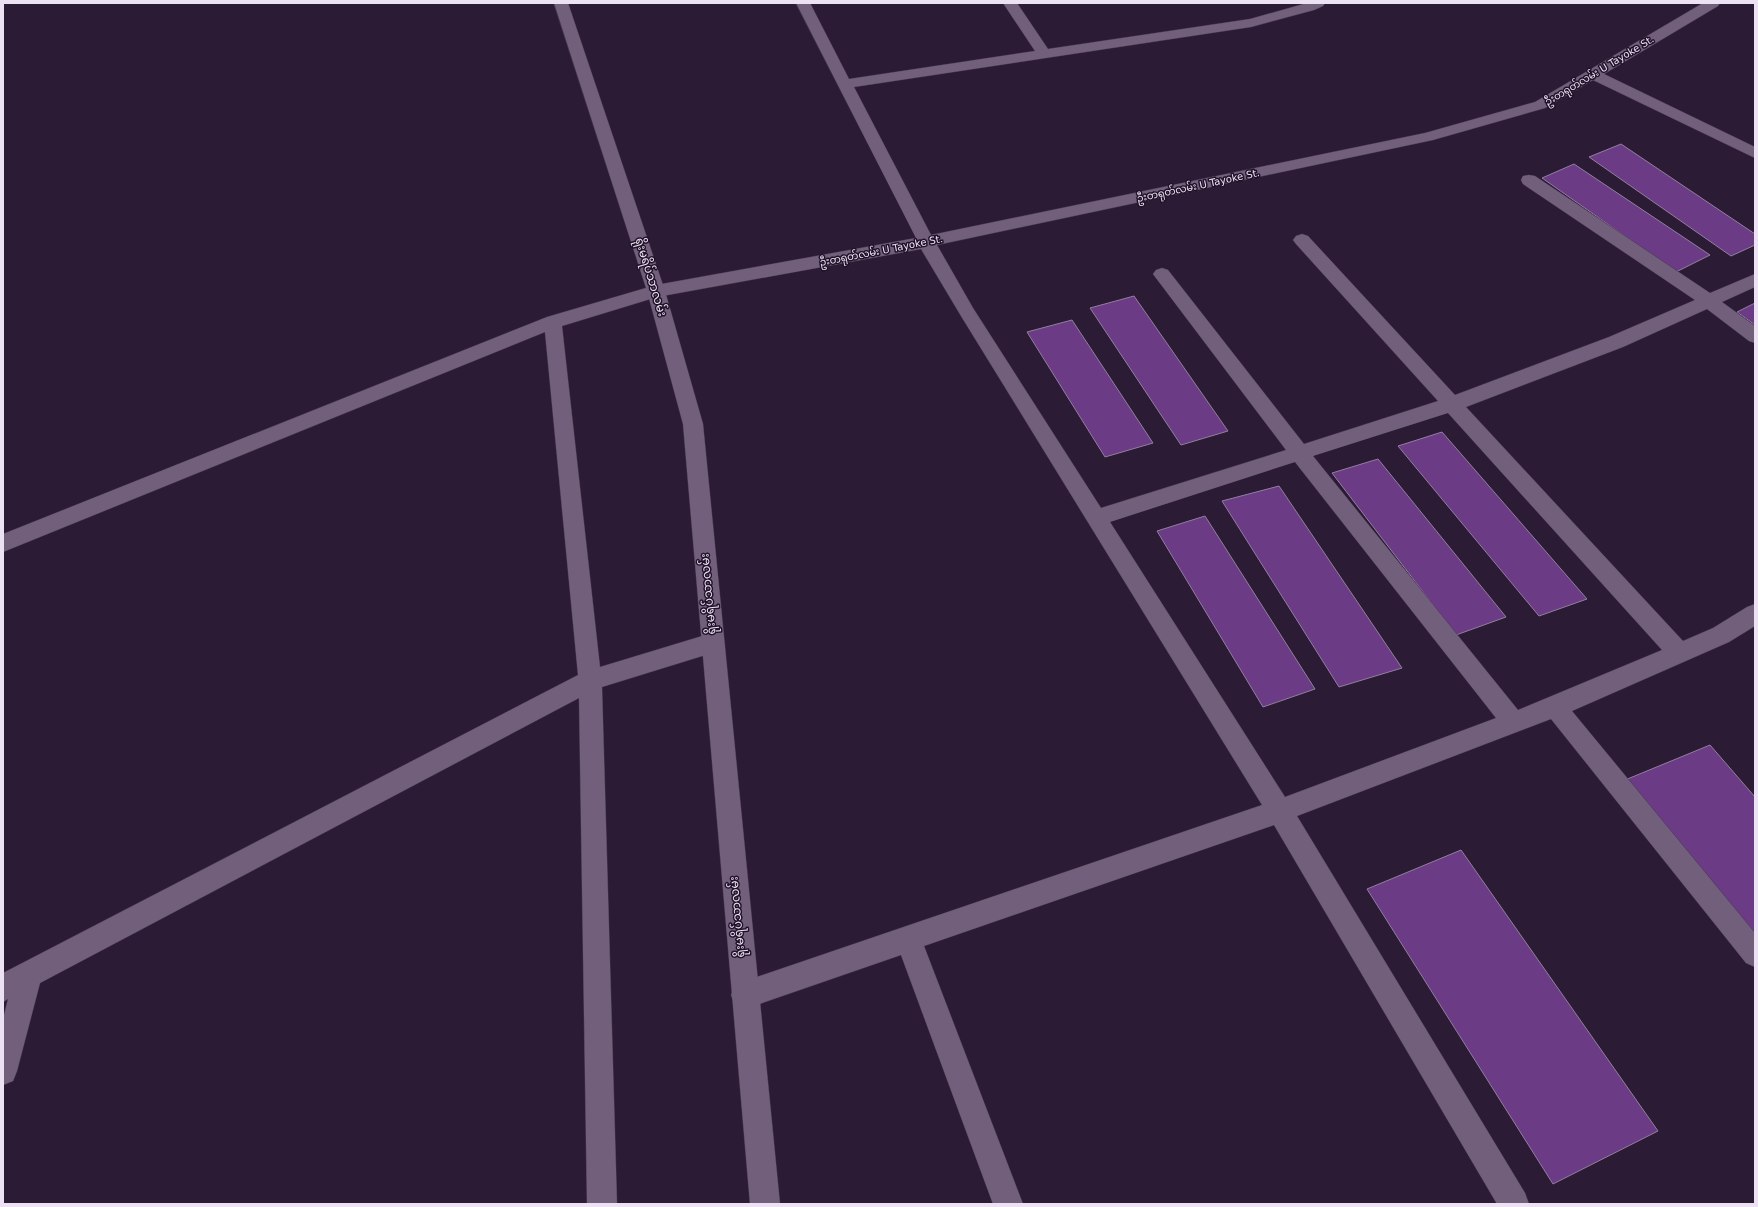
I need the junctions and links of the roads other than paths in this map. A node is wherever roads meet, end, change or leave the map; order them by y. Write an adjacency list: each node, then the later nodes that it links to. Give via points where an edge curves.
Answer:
1 (561, 3): 15 (street, ရိုးမရိပ်သာလမ်း)
2 (802, 3): 8 (street)
3 (1010, 3): 6 (street)
4 (1318, 3): 6 (street, via 1309,8 1251,22)
5 (1713, 3): 7 (street, ဦးတရုတ်လမ်း U Tayoke St.)
6 (1044, 54): 8 (street)
7 (1593, 74): 9 (street); 12 (street, ဦးတရုတ်လမ်း U Tayoke St., via 1540,105 1427,137)
8 (844, 84): 12 (street)
9 (1755, 153)
10 (1529, 180): 16 (street)
11 (1302, 240): 19 (street)
12 (926, 242): 15 (street, ဦးတရုတ်လမ်း U Tayoke St.); 21 (street)
13 (1162, 274): 20 (street)
14 (1755, 280): 16 (street)
15 (656, 291): 17 (street, ဦးတရုတ်လမ်း U Tayoke St.); 24 (street, ရိုးမရိပ်သာလမ်း, via 693,424)
16 (1708, 300): 18 (street); 19 (street, via 1616,342)
17 (553, 322): 22 (street, ဦးတရုတ်လမ်း U Tayoke St.); 26 (street)
18 (1755, 336)
19 (1453, 404): 20 (street); 25 (street)
20 (1300, 454): 21 (street); 28 (street)
21 (1096, 518): 29 (street)
22 (3, 543)
23 (1755, 614): 25 (street, via 1721,635)
24 (712, 643): 26 (street); 34 (street, ရိုးမရိပ်သာလမ်း)
25 (1680, 653): 27 (street)
26 (590, 680): 32 (street); 36 (street)
27 (1555, 707): 28 (street); 31 (street)
28 (1513, 722): 29 (street)
29 (1280, 811): 30 (street); 39 (street)
30 (908, 939): 34 (street); 38 (street)
31 (1755, 954)
32 (29, 974): 33 (street); 35 (street)
33 (3, 988)
34 (745, 995): 37 (street, ရိုးမရိပ်သာလမ်း)
35 (3, 1071)
36 (602, 1204)
37 (765, 1204)
38 (1008, 1204)
39 (1514, 1204)

